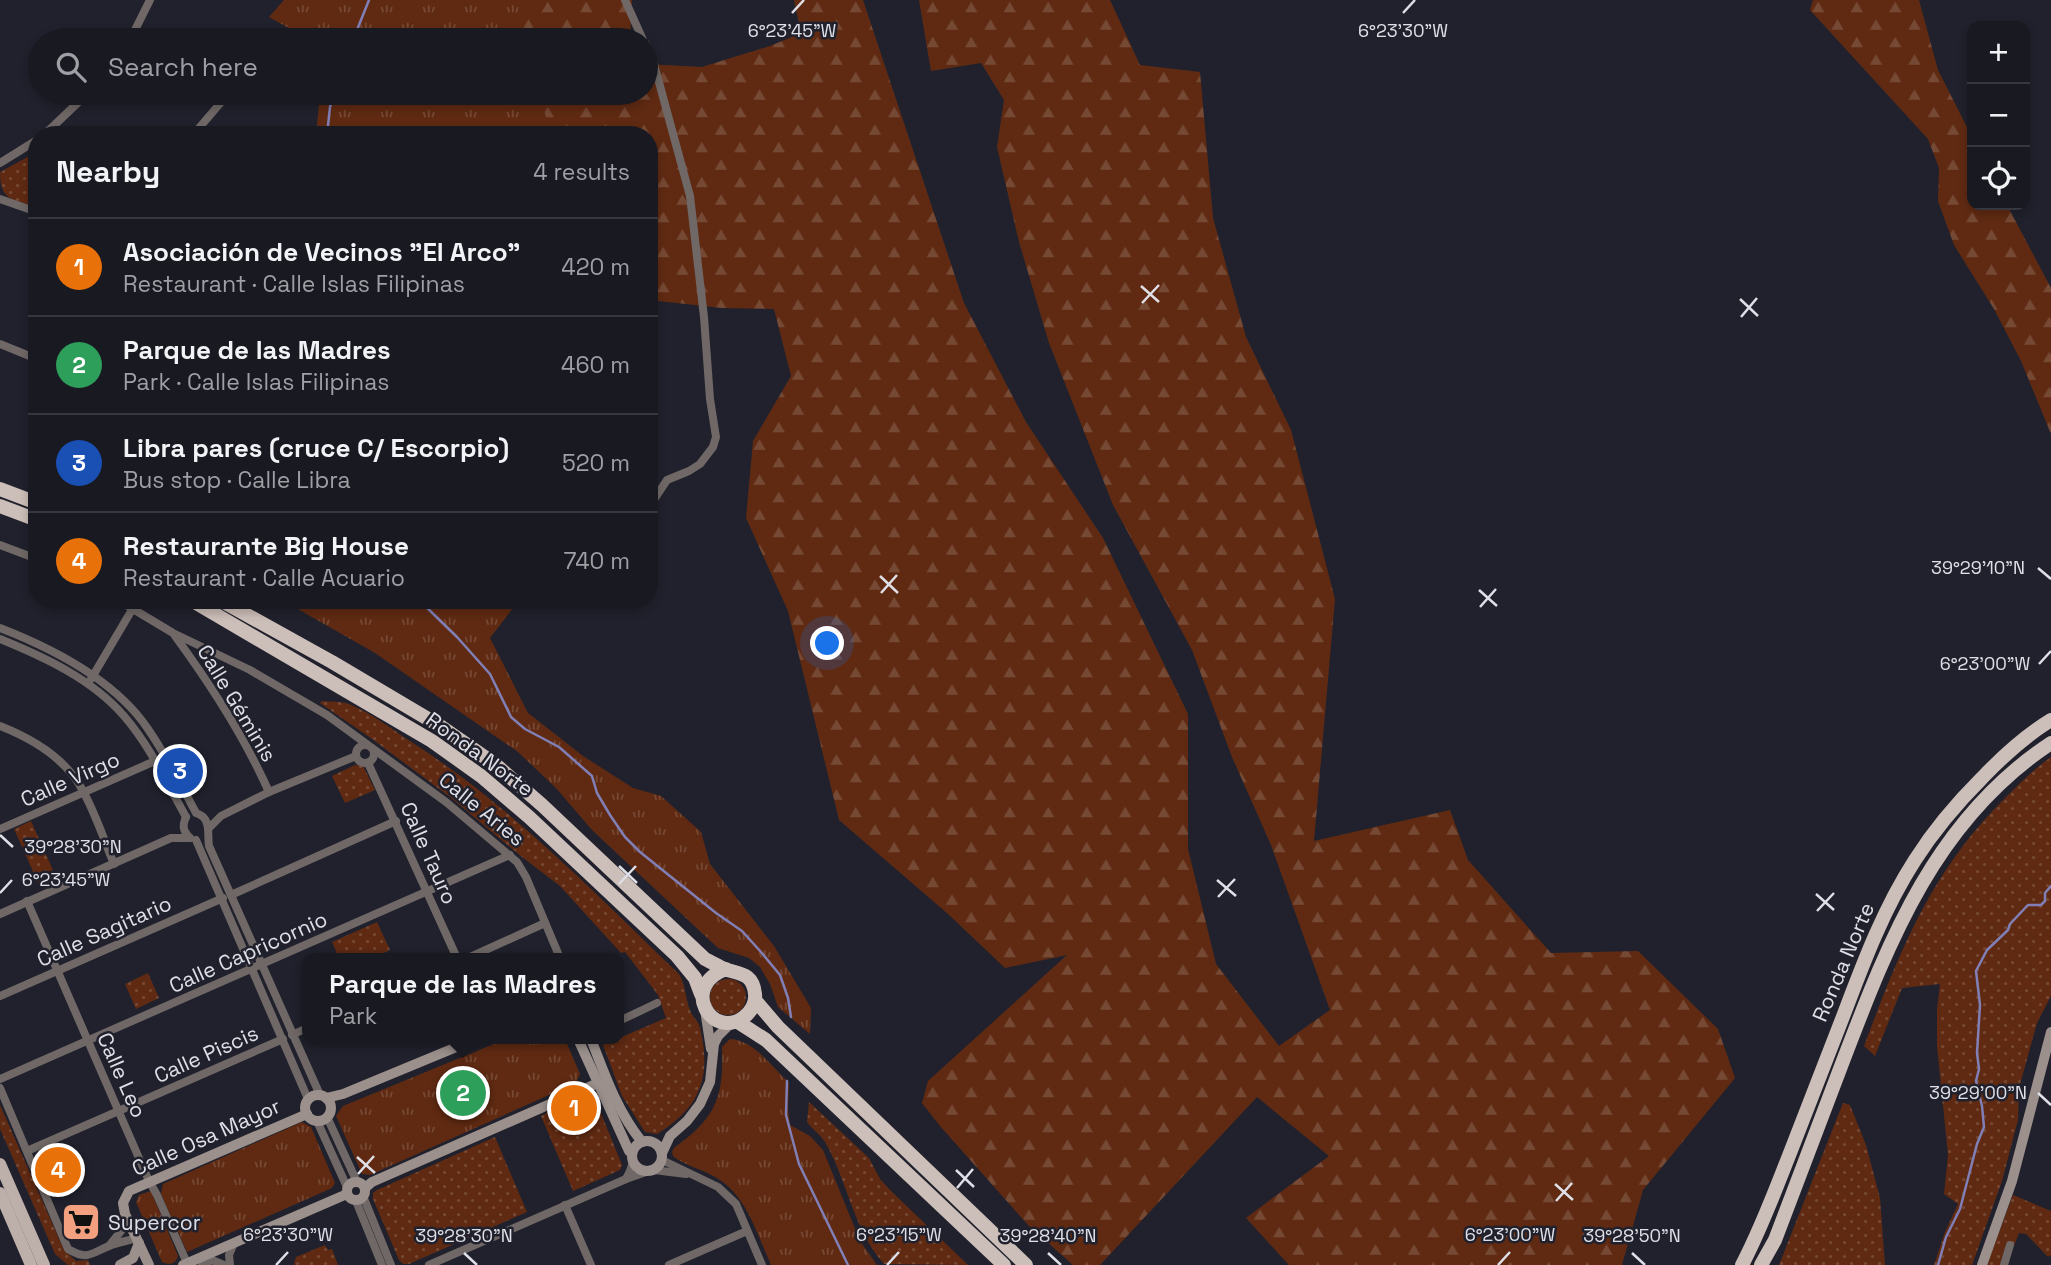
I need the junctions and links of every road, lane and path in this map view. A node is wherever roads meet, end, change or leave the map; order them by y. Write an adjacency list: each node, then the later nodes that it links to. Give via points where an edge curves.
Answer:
1 (150, 0): 3 (street)
2 (625, 0): 4 (street)
3 (136, 28)
4 (638, 28)
5 (658, 79): 17 (street, via 690,196 716,437 700,464 667,480)
6 (75, 105): 8 (street)
7 (219, 105): 9 (street)
8 (53, 126)
9 (201, 126)
10 (28, 146): 11 (street)
11 (0, 163)
12 (0, 199): 13 (street)
13 (28, 209)
14 (0, 344): 15 (street)
15 (28, 355)
16 (0, 489): 18 (highway)
17 (658, 494)
18 (28, 500)
19 (0, 506): 20 (highway)
20 (28, 517)
21 (0, 545): 22 (street)
22 (28, 556)
23 (132, 609): 30 (street)
24 (135, 609): 28 (street, Calle Aries)
25 (206, 609): 62 (highway, Ronda Norte, via 421,734 481,776 677,956)
26 (236, 609): 60 (highway, Ronda Norte, via 440,726 496,765 705,958)
27 (0, 628): 30 (street)
28 (173, 633): 35 (street, Calle Aries, via 250,670); 40 (street, Calle Géminis, via 227,713)
29 (0, 639): 31 (street)
30 (92, 676): 31 (street); 41 (street, via 147,727)
31 (87, 684): 37 (street, via 122,714)
32 (2051, 720): 120 (highway, Ronda Norte, via 1970,789 1915,859 1864,961)
33 (0, 726): 39 (street, via 47,751)
34 (2051, 743): 121 (highway, Ronda Norte, via 1997,786 1966,819 1930,868 1901,920 1874,979 1775,1240)
35 (370, 746): 36 (street, via 357,748); 38 (street, via 374,755); 49 (street, Calle Aries)
36 (356, 756): 38 (street, via 362,763); 40 (street)
37 (155, 761): 39 (street, Calle Virgo); 43 (street)
38 (368, 762): 44 (street, Calle Tauro)
39 (84, 792): 45 (street, Calle Virgo); 50 (street)
40 (269, 792): 42 (street)
41 (200, 814): 42 (street); 43 (street); 46 (street)
42 (221, 816): 46 (street)
43 (184, 821): 47 (street); 48 (street, via 184,832)
44 (396, 821): 51 (street, Calle Tauro); 52 (street, Calle Sagitario)
45 (0, 830)
46 (208, 831): 48 (street); 52 (street)
47 (171, 838): 48 (street); 50 (street)
48 (193, 839): 52 (street)
49 (510, 855): 51 (street, Calle Capricornio); 55 (street, Calle Aries, via 526,877)
50 (114, 864): 53 (street)
51 (428, 891): 56 (street, Calle Tauro); 59 (street, Calle Capricornio)
52 (227, 896): 59 (street); 61 (street, Calle Sagitario)
53 (27, 901): 54 (street); 61 (street, Calle Leo)
54 (0, 914)
55 (545, 923): 57 (street); 58 (street, Calle Aries)
56 (455, 953)
57 (479, 953)
58 (558, 953)
59 (257, 967): 71 (street); 72 (street, Calle Capricornio)
60 (726, 969): 62 (highway, via 714,973); 64 (highway, Ronda Norte, via 748,977)
61 (57, 971): 63 (street, Calle Sagitario); 72 (street, Calle Leo)
62 (701, 994): 66 (highway, Ronda Norte)
63 (0, 996)
64 (755, 1000): 68 (highway, via 750,1013); 119 (highway, Ronda Norte)
65 (657, 1003): 67 (street)
66 (705, 1010): 68 (highway, via 717,1021); 76 (main road)
67 (624, 1019)
68 (734, 1023): 76 (main road, via 714,1044); 118 (highway, via 766,1040)
69 (302, 1030): 71 (street, Calle Piscis)
70 (2051, 1032): 122 (main road, via 2012,1181)
71 (288, 1037): 80 (street); 81 (street); 82 (street, Calle Piscis)
72 (88, 1041): 77 (street, Calle Capricornio); 82 (street, Calle Leo)
73 (464, 1044): 80 (main road, via 343,1094)
74 (581, 1044): 78 (main road)
75 (592, 1044): 78 (main road)
76 (712, 1059): 85 (main road, via 710,1082 701,1104)
77 (0, 1079)
78 (602, 1079): 86 (main road, via 628,1124); 89 (main road); 95 (main road)
79 (0, 1088): 87 (street)
80 (323, 1096): 81 (main road); 84 (main road, via 331,1111)
81 (308, 1099): 83 (main road)
82 (118, 1111): 87 (street, Calle Piscis); 94 (street, Calle Leo)
83 (307, 1114): 84 (main road); 94 (main road, Calle Osa Mayor)
84 (322, 1119): 95 (street)
85 (670, 1136): 86 (main road); 88 (main road)
86 (647, 1142): 88 (main road, via 657,1144); 89 (main road, via 634,1148)
87 (27, 1151): 103 (street, via 68,1250 83,1256)
88 (662, 1156): 91 (main road); 92 (street)
89 (632, 1157): 91 (main road, via 638,1168); 93 (street)
90 (0, 1164): 107 (main road)
91 (650, 1171): 92 (street); 93 (street)
92 (692, 1175): 99 (street, via 736,1204)
93 (626, 1179): 97 (street)
94 (149, 1181): 98 (main road, Calle Osa Mayor, via 125,1196); 104 (street, Calle Leo)
95 (356, 1191): 101 (main road); 113 (street); 114 (street)
96 (0, 1193): 106 (main road)
97 (565, 1205): 115 (street); 116 (street)
98 (129, 1221): 100 (main road, Calle Osa Mayor); 103 (street)
99 (747, 1231): 105 (street); 117 (street)
100 (138, 1241): 103 (street); 108 (main road, via 133,1258); 109 (main road, Calle Osa Mayor)
101 (234, 1242): 104 (main road); 112 (street)
102 (2010, 1245): 123 (street)
103 (109, 1246)
104 (185, 1264)
105 (673, 1264)
106 (32, 1265)
107 (44, 1265)
108 (120, 1265)
109 (149, 1265)
110 (202, 1265): 111 (street, via 212,1260)
111 (224, 1265)
112 (230, 1265)
113 (382, 1265)
114 (391, 1265)
115 (429, 1265)
116 (591, 1265)
117 (761, 1265)
118 (1004, 1265)
119 (1026, 1265)
120 (1742, 1265)
121 (1761, 1265)
122 (1982, 1265)
123 (2004, 1265)

